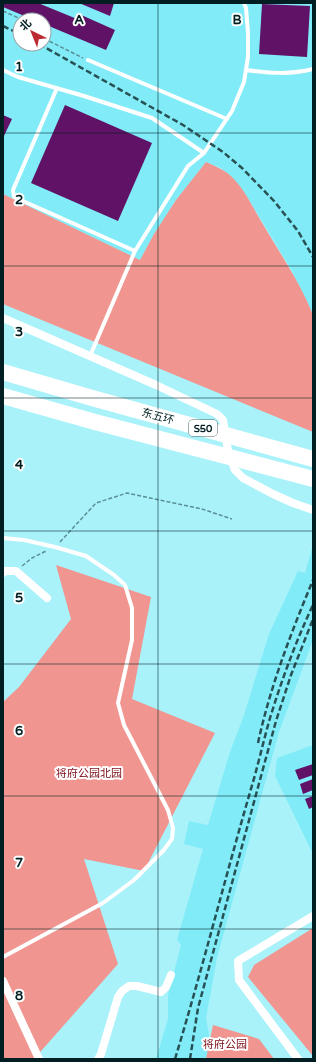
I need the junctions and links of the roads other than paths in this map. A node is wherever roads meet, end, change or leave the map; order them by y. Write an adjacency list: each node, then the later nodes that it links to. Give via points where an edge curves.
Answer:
1 (244, 3): 5 (lane, via 248,33)
2 (88, 60): 7 (lane)
3 (313, 69): 5 (lane, via 274,74)
4 (3, 70): 6 (lane)
5 (246, 70): 7 (lane, via 244,82)
6 (57, 88): 8 (lane, via 152,118); 9 (lane, via 13,190 14,197)
7 (227, 119): 8 (lane)
8 (204, 153): 9 (lane, via 188,166)
9 (135, 251): 11 (lane)
10 (3, 318): 11 (street)
11 (90, 356): 16 (street, via 216,414 223,420 228,451 235,470 243,478 273,494)
12 (3, 372): 14 (highway, 东五环 / S50)
13 (3, 396): 15 (highway, 东五环 / S50)
14 (313, 459)
15 (313, 479)
16 (313, 510)
17 (3, 538): 21 (lane, via 24,540 86,556 125,585 132,608 132,640 118,703 124,725 168,810 173,828 172,839 134,880 103,903)
18 (3, 573): 19 (street, via 16,571)
19 (46, 598)
20 (313, 916): 26 (street, via 238,961 239,980)
21 (3, 957)
22 (171, 975): 25 (street, via 161,992 137,986 128,986 122,990)
23 (3, 982): 24 (street)
24 (39, 1059)
25 (98, 1059)
26 (298, 1059)

